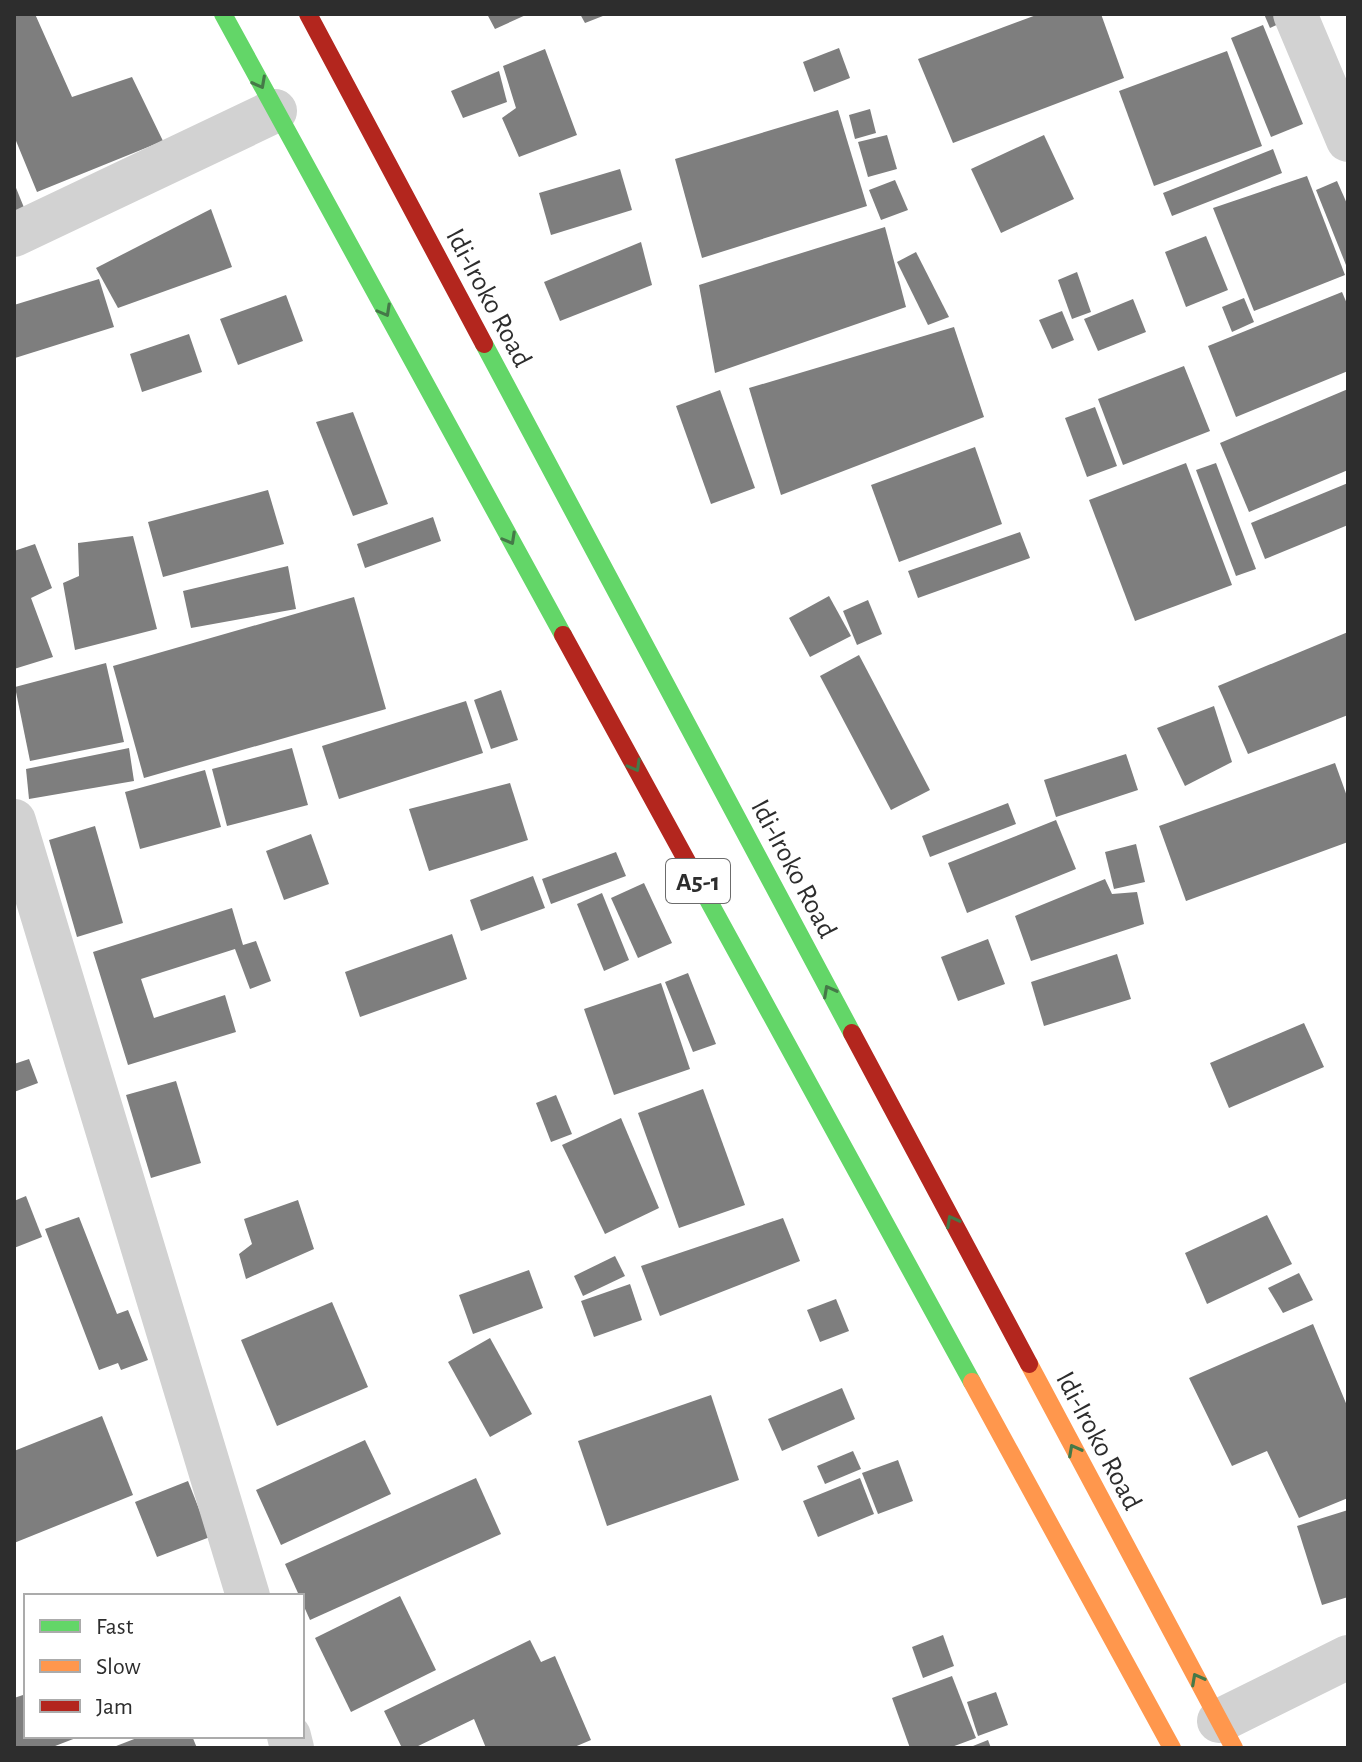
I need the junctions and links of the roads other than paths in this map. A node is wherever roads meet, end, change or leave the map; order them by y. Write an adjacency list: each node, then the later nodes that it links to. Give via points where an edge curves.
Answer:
1 (223, 14): 4 (highway, A5-1, one-way to 4)
2 (308, 14): 10 (highway, Idi-Iroko Road / A5-1, one-way to 2)
3 (1295, 14): 5 (street)
4 (275, 111): 6 (street); 11 (highway, A5-1, one-way to 11)
5 (1348, 140)
6 (14, 235)
7 (14, 821): 8 (street)
8 (247, 1594)
9 (1348, 1657): 10 (street)
10 (1226, 1734)
11 (1172, 1748)

